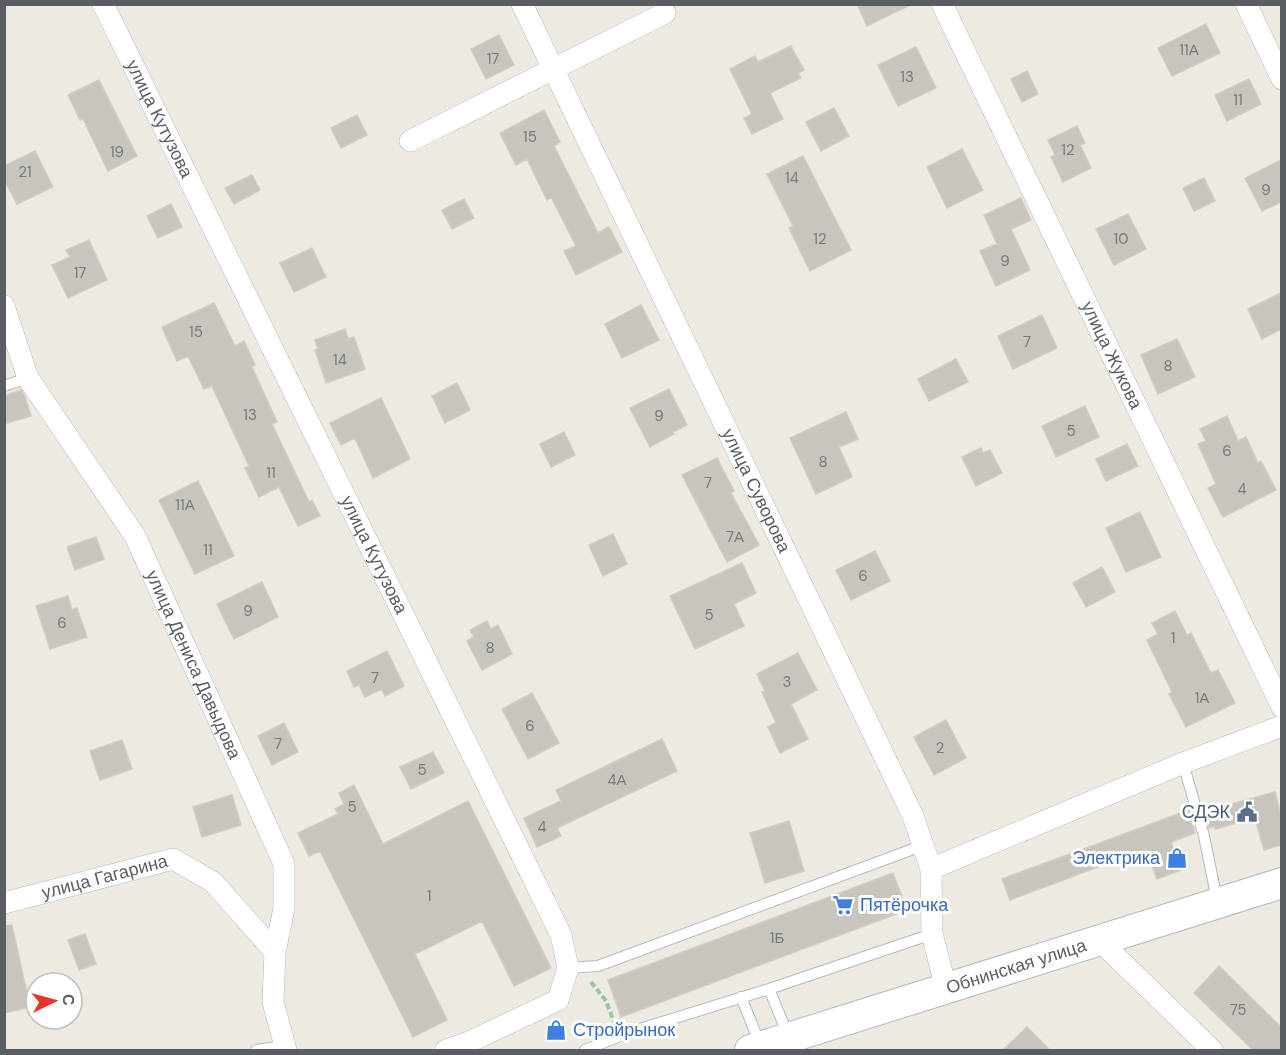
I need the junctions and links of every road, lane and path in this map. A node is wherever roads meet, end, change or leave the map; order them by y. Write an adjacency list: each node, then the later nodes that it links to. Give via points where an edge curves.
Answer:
1 (102, 4): 23 (street, улица Кутузова, via 561,935)
2 (522, 4): 6 (street, улица Суворова)
3 (942, 4): 12 (street, улица Жукова)
4 (1246, 4): 7 (street)
5 (665, 13): 6 (street)
6 (553, 69): 8 (street); 15 (street, улица Суворова)
7 (1281, 79)
8 (411, 141)
9 (4, 306): 10 (street, улица Дениса Давыдова)
10 (28, 378): 11 (lane); 22 (street, улица Дениса Давыдова, via 135,536 284,864 284,908)
11 (4, 386)
12 (1281, 707)
13 (1281, 726): 14 (street)
14 (1183, 763): 16 (street); 19 (lane)
15 (924, 845): 16 (street, улица Суворова); 23 (lane, via 598,966)
16 (931, 869): 20 (street, улица Суворова)
17 (1281, 883): 19 (street, Обнинская улица)
18 (4, 903): 22 (street, улица Гагарина, via 173,859 213,882)
19 (1218, 903): 21 (street, Обнинская улица)
20 (932, 934): 25 (street, улица Суворова); 26 (lane)
21 (1098, 940): 25 (street, Обнинская улица); 34 (street)
22 (276, 952): 30 (street, улица Дениса Давыдова, via 273,1002)
23 (568, 968): 32 (street, улица Кутузова, via 558,999)
24 (591, 982): 28 (path)
25 (946, 988): 29 (street, Обнинская улица)
26 (770, 989): 27 (lane); 29 (lane)
27 (741, 997): 29 (lane); 33 (lane)
28 (606, 1001)
29 (770, 1046)
30 (285, 1048): 31 (lane)
31 (256, 1050)
32 (446, 1050)
33 (585, 1050)
34 (1212, 1050)

